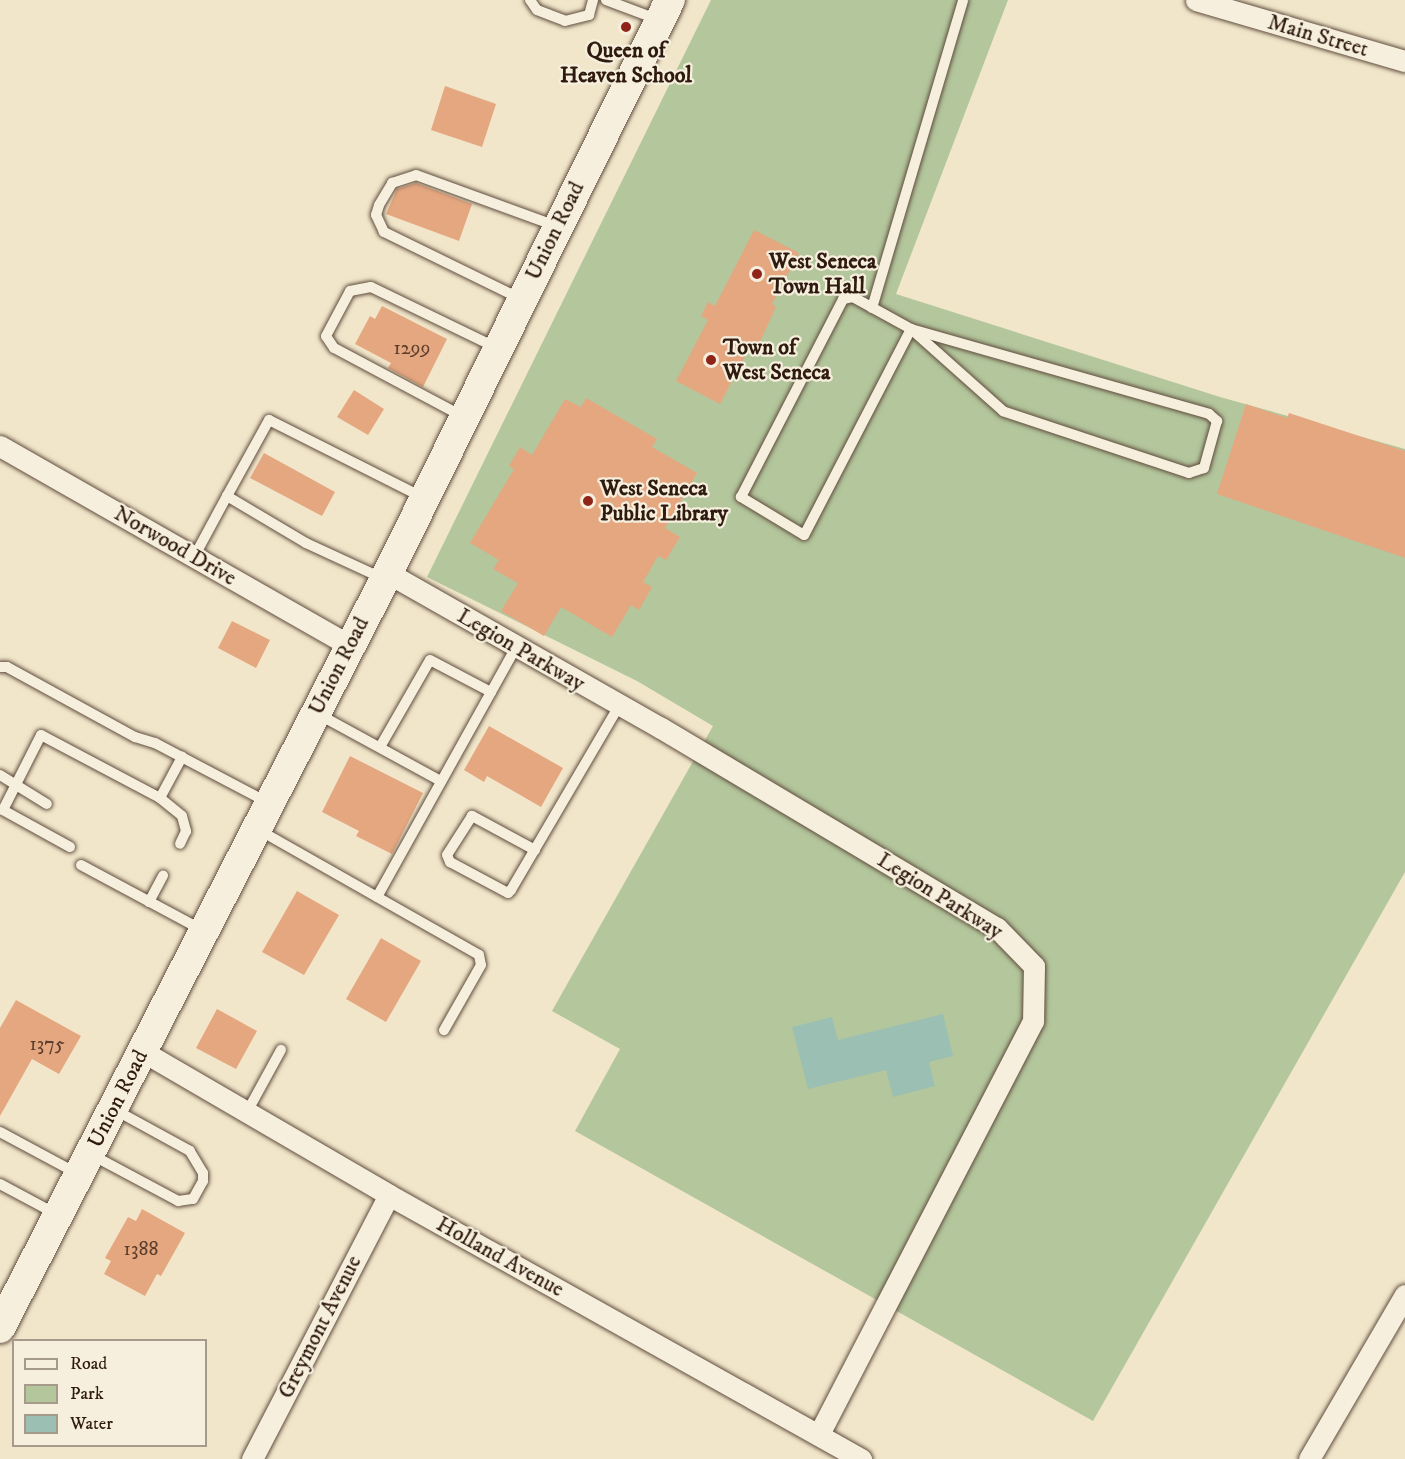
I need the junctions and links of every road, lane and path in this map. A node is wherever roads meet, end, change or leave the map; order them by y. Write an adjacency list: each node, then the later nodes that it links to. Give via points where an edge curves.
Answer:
1 (530, 0): 2 (lane, via 537,10 565,21 589,15)
2 (593, 0)
3 (606, 0): 6 (lane)
4 (963, 0): 10 (lane)
5 (1196, 0): 7 (street, Main Street)
6 (665, 10): 8 (main road, Union Road)
7 (1405, 61)
8 (557, 227): 9 (main road, Union Road); 9 (lane, via 416,175 392,183 379,205 376,215 384,232)
9 (521, 299): 12 (main road, Union Road)
10 (872, 308): 11 (lane); 11 (lane, via 853,297 843,299 741,497 804,535)
11 (911, 328): 11 (lane, via 1209,414 1217,421 1204,468 1189,473 1003,411)
12 (497, 348): 13 (main road, Union Road); 13 (lane, via 371,287 350,291 326,336 334,348)
13 (463, 417): 16 (main road, Union Road)
14 (0, 446): 17 (street, Norwood Drive)
15 (227, 496): 16 (lane, via 268,420); 17 (lane); 18 (lane, via 306,543)
16 (424, 498): 18 (main road, Union Road)
17 (194, 557): 19 (street, Norwood Drive)
18 (386, 576): 19 (main road, Union Road); 20 (street, Legion Parkway)
19 (350, 646): 24 (main road, Union Road)
20 (516, 647): 22 (lane); 23 (street, Legion Parkway)
21 (0, 667): 26 (lane, via 7,667 135,737)
22 (490, 692): 25 (lane, via 430,660); 28 (lane)
23 (619, 706): 35 (lane); 53 (street, Legion Parkway, via 997,928 1034,966 1034,1021)
24 (315, 712): 25 (lane); 32 (main road, Union Road)
25 (380, 747): 28 (lane)
26 (182, 757): 30 (lane); 32 (lane)
27 (0, 775): 29 (lane)
28 (441, 781): 38 (lane)
29 (15, 786): 30 (lane, via 41,735); 31 (lane); 34 (lane, via 3,810)
30 (160, 798): 33 (lane, via 182,816 186,831)
31 (47, 804)
32 (263, 816): 38 (lane); 40 (main road, Union Road)
33 (180, 844)
34 (70, 847)
35 (535, 849): 35 (lane, via 508,893 450,862 447,855 472,816)
36 (81, 865): 39 (lane)
37 (163, 876): 39 (lane)
38 (377, 897): 41 (lane, via 479,955 481,965)
39 (149, 902): 40 (lane)
40 (204, 931): 42 (main road, Union Road)
41 (444, 1030)
42 (142, 1050): 44 (main road, Union Road); 45 (street, Holland Avenue)
43 (281, 1050): 45 (lane)
44 (113, 1108): 47 (main road, Union Road); 47 (lane, via 190,1151 203,1173 193,1199 178,1201)
45 (247, 1112): 49 (street, Holland Avenue)
46 (0, 1132): 47 (lane)
47 (84, 1164): 50 (main road, Union Road)
48 (0, 1184): 50 (lane)
49 (389, 1195): 53 (street, Holland Avenue); 55 (street, Greymont Avenue)
50 (58, 1215): 52 (main road, Union Road)
51 (1405, 1295): 56 (street)
52 (0, 1328)
53 (818, 1435): 54 (street, Holland Avenue)
54 (856, 1458)
55 (252, 1459)
56 (1309, 1459)

